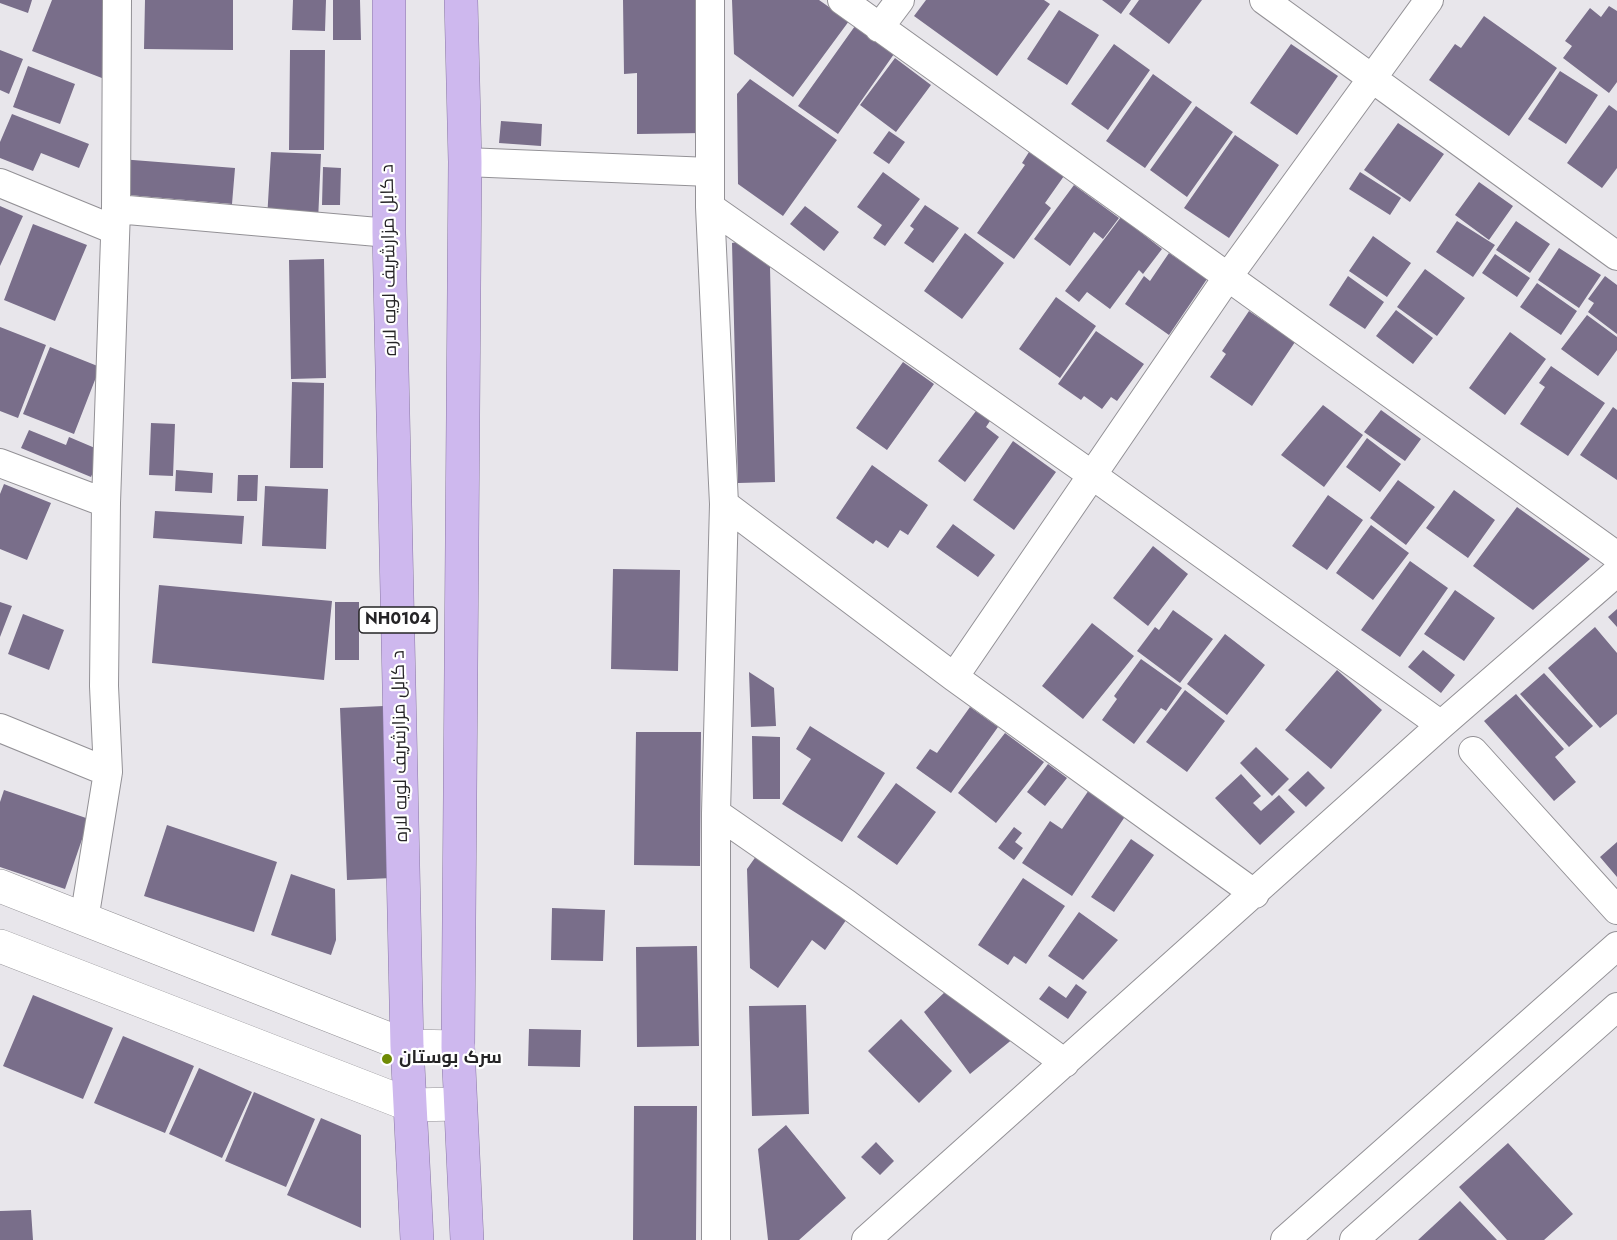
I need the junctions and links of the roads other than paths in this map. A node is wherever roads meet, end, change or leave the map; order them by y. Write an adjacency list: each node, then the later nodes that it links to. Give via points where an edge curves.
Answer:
1 (117, 0): 15 (street)
2 (389, 0): 16 (highway, د کابل مزارشریف لویه لاره / NH0104)
3 (461, 0): 11 (highway, NH0104)
4 (710, 0): 12 (street)
5 (842, 0): 9 (street)
6 (900, 0): 9 (street)
7 (1264, 0): 10 (street)
8 (1429, 0): 10 (street)
9 (879, 28): 18 (street)
10 (1372, 78): 17 (street); 18 (street)
11 (465, 162): 12 (street); 39 (highway, NH0104)
12 (710, 172): 14 (street)
13 (0, 183): 15 (street)
14 (710, 207): 20 (street); 22 (street)
15 (116, 219): 16 (street); 21 (street)
16 (389, 233): 38 (highway, د کابل مزارشریف لویه لاره / NH0104)
17 (1617, 255)
18 (1227, 278): 20 (street); 23 (street)
19 (0, 463): 21 (street)
20 (1092, 475): 25 (street); 26 (street)
21 (106, 503): 29 (street, via 104,687)
22 (724, 504): 25 (street); 30 (street)
23 (1617, 556)
24 (1617, 572): 26 (street)
25 (954, 676): 32 (street)
26 (1441, 725): 32 (street)
27 (0, 728): 29 (street)
28 (1473, 751): 33 (street)
29 (108, 772): 34 (street)
30 (716, 813): 40 (street, via 847,903); 45 (street)
31 (0, 886): 34 (street)
32 (1255, 894): 40 (street)
33 (1617, 910)
34 (84, 920): 38 (street)
35 (0, 946): 42 (street)
36 (1617, 946): 47 (street)
37 (1617, 1007): 48 (street)
38 (406, 1046): 39 (street); 42 (highway, د کابل مزارشریف لویه لاره / NH0104)
39 (458, 1047): 41 (highway, NH0104)
40 (1065, 1063): 46 (street)
41 (459, 1104): 42 (street); 44 (highway, NH0104)
42 (410, 1105): 43 (highway, د کابل مزارشریف لویه لاره / NH0104)
43 (417, 1240)
44 (467, 1240)
45 (716, 1240)
46 (866, 1240)
47 (1285, 1240)
48 (1354, 1240)

